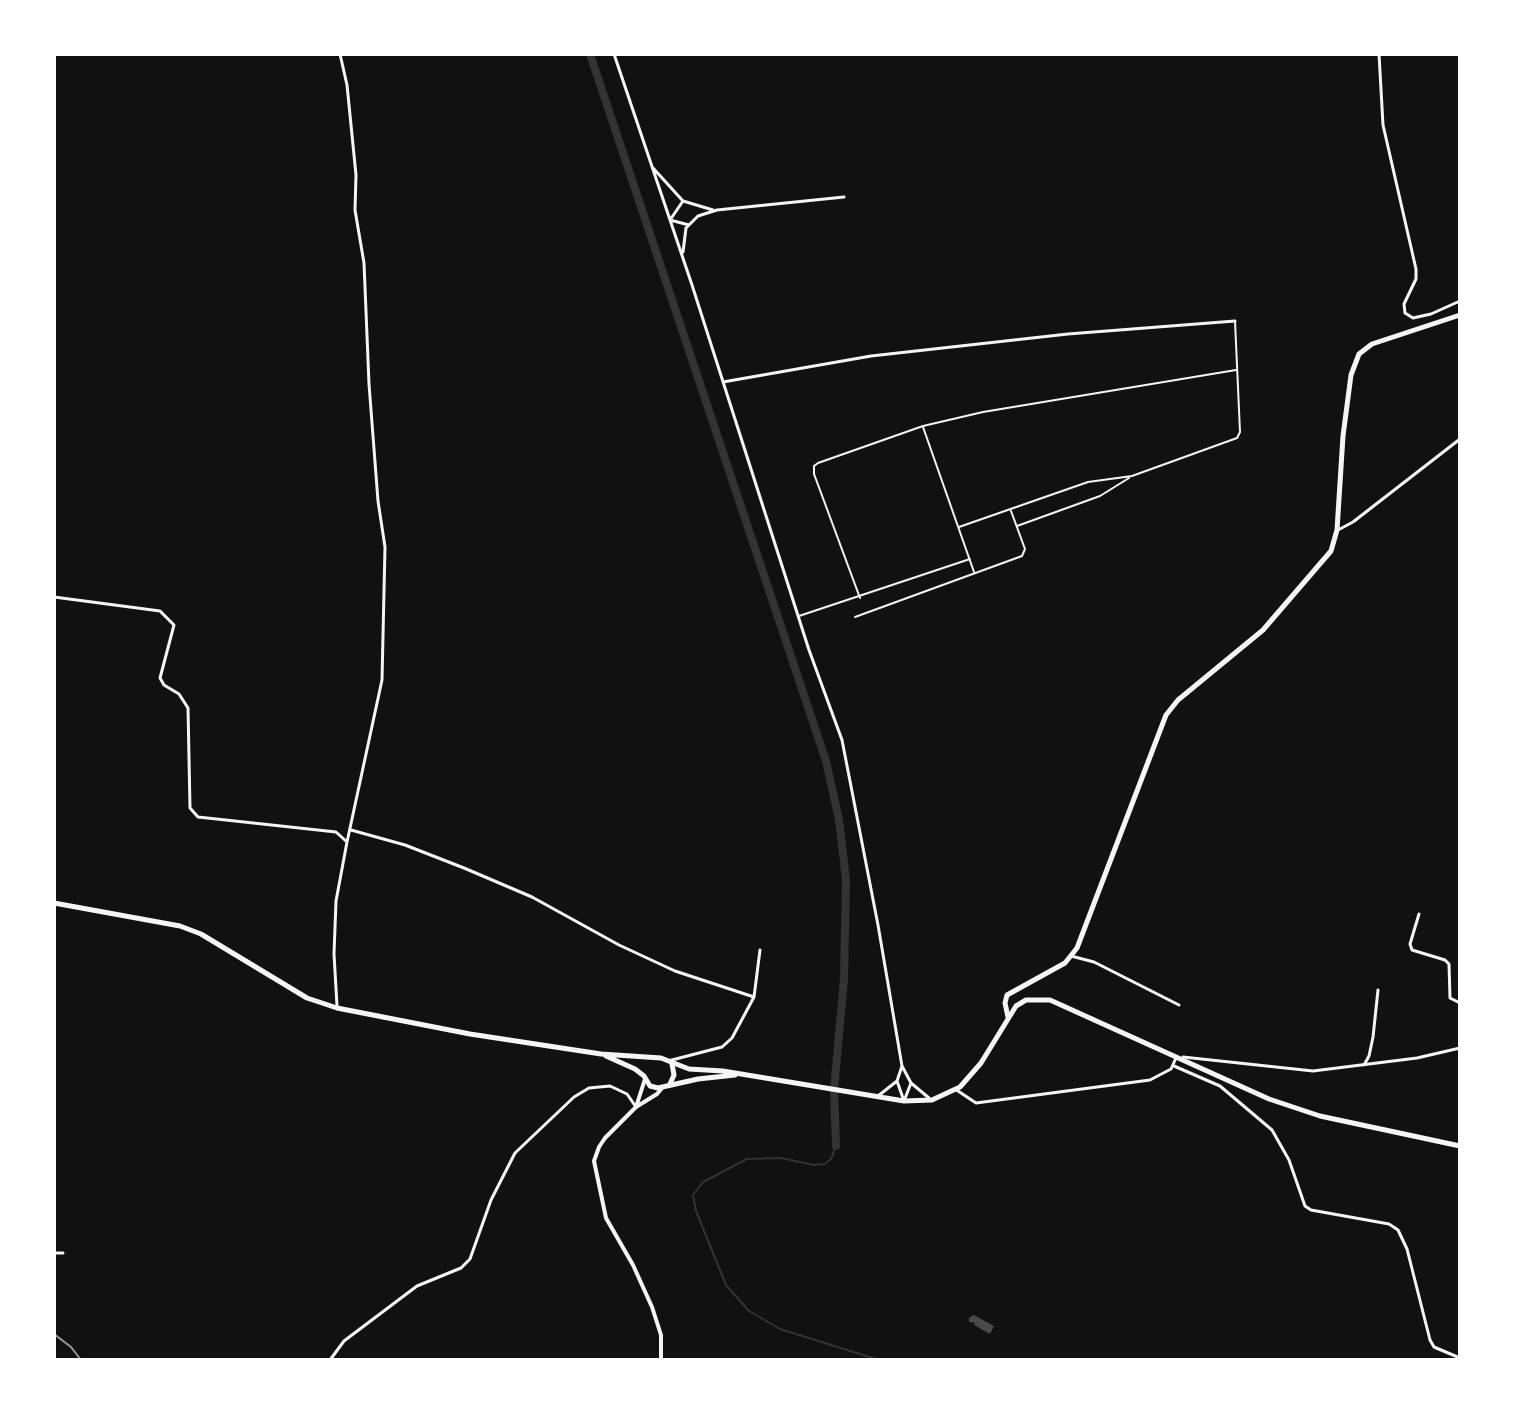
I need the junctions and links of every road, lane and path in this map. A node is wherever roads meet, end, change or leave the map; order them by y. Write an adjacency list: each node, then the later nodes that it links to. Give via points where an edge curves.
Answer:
1 (340, 54): 29 (street, via 364,263 385,560 382,680)
2 (614, 54): 4 (street)
3 (1379, 54): 11 (street, via 1383,125 1416,269 1405,313 1413,318)
4 (652, 167): 6 (street); 8 (street)
5 (844, 197): 7 (street)
6 (683, 201): 7 (street); 8 (street)
7 (717, 210): 9 (street)
8 (670, 220): 9 (street); 10 (street)
9 (689, 225): 10 (street)
10 (682, 256): 15 (street)
11 (1460, 301)
12 (1460, 315): 22 (main road, via 1372,344 1359,354 1343,436)
13 (1235, 321): 14 (street); 15 (street, via 871,356)
14 (1236, 370): 16 (street); 18 (street, via 1237,438)
15 (723, 382): 27 (street)
16 (923, 426): 21 (street); 26 (street, via 814,466)
17 (1460, 439): 22 (street)
18 (1132, 476): 19 (street, via 1088,482); 20 (street, via 1100,496)
19 (1010, 509): 20 (street); 21 (street)
20 (1016, 526): 24 (street, via 1025,549 1022,556)
21 (959, 527): 23 (street)
22 (1337, 530): 34 (main road, via 1331,551 1263,630 1166,715)
23 (970, 559): 24 (street); 26 (street)
24 (975, 574): 28 (street)
25 (54, 597): 30 (street, via 160,611 174,625 160,678 188,708 190,808 198,817 336,832)
26 (860, 598): 27 (street)
27 (798, 616): 47 (street, via 842,740)
28 (855, 617)
29 (351, 830): 30 (street); 36 (street, via 477,874 675,971)
30 (347, 842): 39 (street, via 336,901)
31 (54, 903): 39 (main road, via 180,926 297,993)
32 (1419, 914): 37 (street, via 1412,950 1449,964 1450,998)
33 (760, 950): 36 (street)
34 (1071, 956): 38 (street, via 1094,962); 40 (main road, via 1007,995)
35 (1378, 990): 46 (street)
36 (754, 997): 45 (street, via 722,1047)
37 (1460, 1003)
38 (1179, 1005)
39 (337, 1008): 42 (main road)
40 (1008, 1017): 43 (main road, via 1026,1000 1050,1000); 55 (main road, via 981,1063)
41 (1460, 1048): 46 (street)
42 (601, 1054): 44 (main road); 50 (main road)
43 (1177, 1057): 46 (street, via 1313,1071); 48 (street); 60 (main road, via 1320,1116)
44 (653, 1059): 45 (main road); 50 (main road)
45 (670, 1062): 49 (main road); 53 (main road, via 674,1075)
46 (1364, 1065)
47 (902, 1066): 51 (street); 52 (street)
48 (1174, 1066): 55 (street, via 1150,1080 976,1103); 63 (street, via 1220,1086 1272,1130 1305,1206 1398,1230 1430,1340)
49 (737, 1074): 53 (main road); 56 (main road)
50 (644, 1078): 54 (main road, via 650,1086); 59 (street)
51 (897, 1081): 56 (street); 58 (street)
52 (911, 1083): 57 (street); 58 (street)
53 (669, 1085): 54 (main road)
54 (662, 1088): 59 (street)
55 (955, 1089): 57 (main road)
56 (878, 1097): 58 (main road)
57 (932, 1100): 58 (main road)
58 (904, 1101)
59 (636, 1107): 64 (street, via 627,1094 610,1086 589,1088 574,1097 515,1153 470,1259 417,1286 344,1341); 67 (street, via 599,1147 595,1174 606,1218 652,1307 661,1335)
60 (1460, 1146)
61 (54, 1253): 62 (street)
62 (63, 1253)
63 (1460, 1358)
64 (330, 1360)
65 (540, 1360): 66 (street)
66 (561, 1360)
67 (661, 1360)

